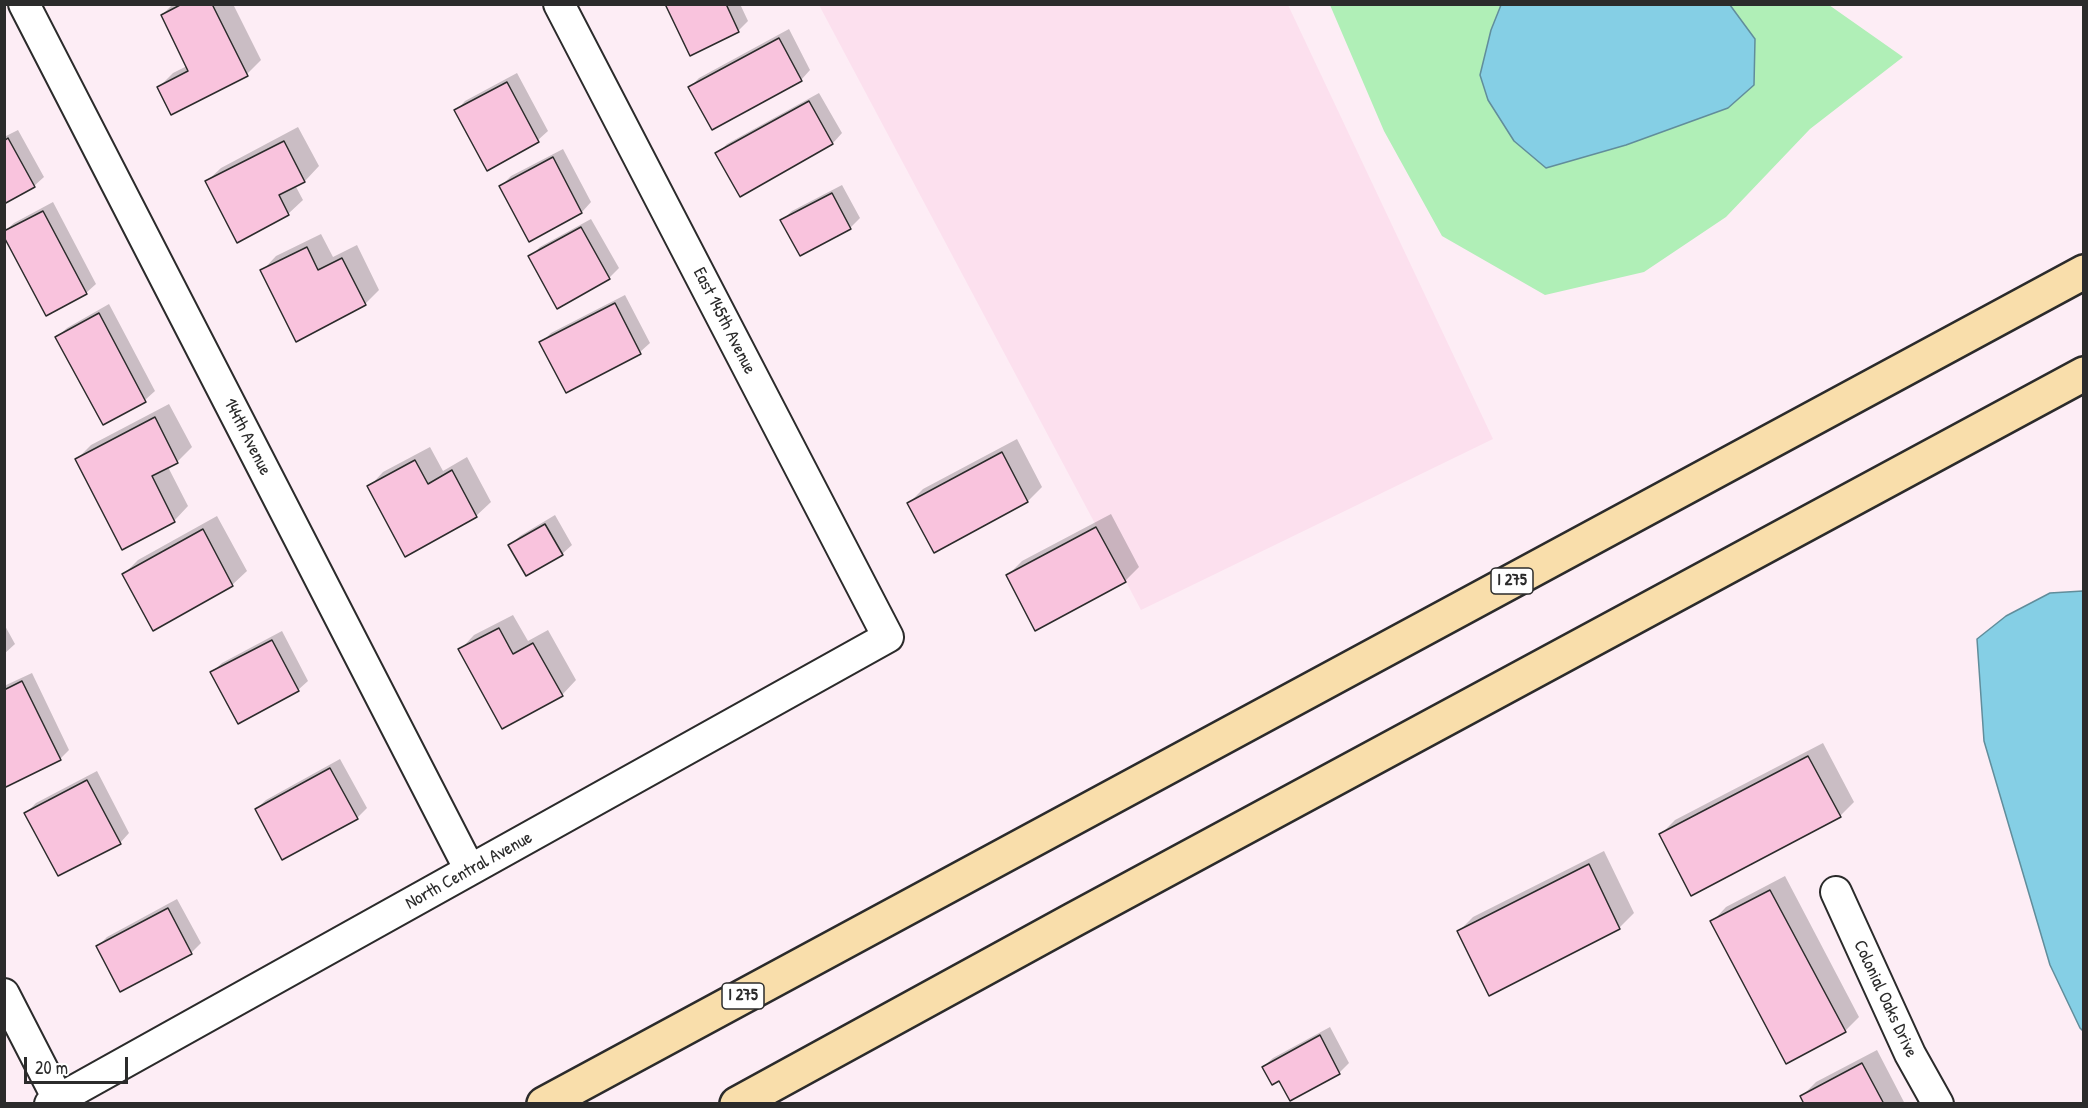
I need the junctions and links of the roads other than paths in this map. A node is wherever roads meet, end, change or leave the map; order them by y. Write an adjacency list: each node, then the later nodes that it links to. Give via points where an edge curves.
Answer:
1 (24, 4): 6 (street, 144th Avenue)
2 (559, 4): 5 (street, East 145th Avenue)
3 (2084, 272): 10 (highway, I 275)
4 (2084, 374): 11 (highway)
5 (888, 637): 6 (street, North Central Avenue)
6 (470, 870): 9 (street, North Central Avenue)
7 (1836, 892): 12 (street, Colonial Oaks Drive, via 1910,1053)
8 (4, 994): 9 (street)
9 (54, 1101)
10 (544, 1104)
11 (737, 1104)
12 (1938, 1104)

